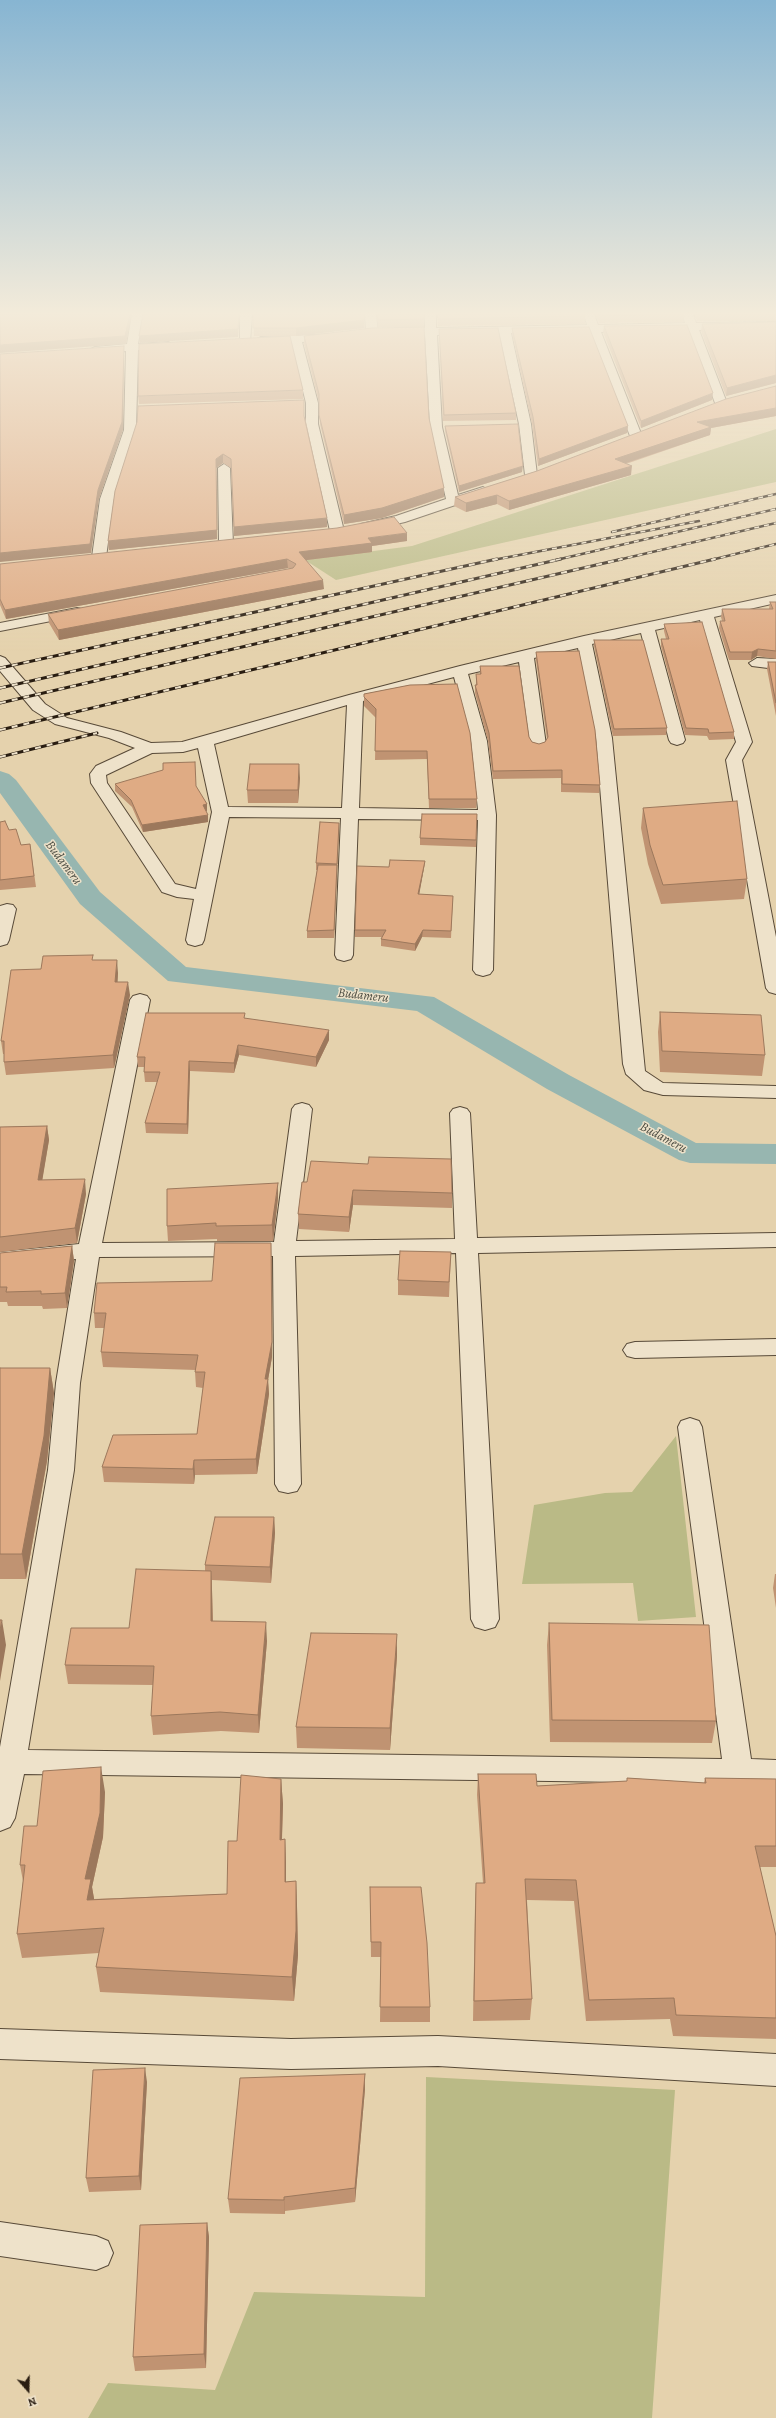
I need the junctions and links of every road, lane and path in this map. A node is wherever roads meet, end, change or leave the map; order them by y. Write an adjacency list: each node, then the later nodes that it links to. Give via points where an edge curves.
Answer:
1 (130, 427): 21 (street, via 107,499)
2 (313, 427): 15 (street)
3 (436, 427): 14 (street)
4 (525, 427): 11 (street)
5 (633, 427): 7 (street)
6 (649, 431): 7 (street)
7 (636, 436): 8 (street)
8 (622, 441)
9 (224, 468): 18 (street)
10 (544, 470): 11 (street)
11 (531, 475): 12 (street)
12 (517, 480)
13 (496, 487): 14 (street)
14 (452, 502): 15 (street, via 400,519)
15 (338, 532): 16 (street)
16 (322, 533)
17 (242, 542): 18 (street)
18 (226, 544): 19 (street)
19 (210, 546)
20 (115, 555): 21 (street)
21 (99, 557): 22 (street)
22 (84, 559)
23 (776, 599): 25 (street)
24 (94, 609): 26 (street)
25 (706, 614): 27 (street); 48 (street, via 744,742 734,760)
26 (0, 627)
27 (647, 627): 28 (street); 35 (street)
28 (584, 641): 29 (street); 50 (street, via 604,738 633,1064 636,1074 651,1086 663,1089)
29 (526, 655): 33 (street); 37 (street)
30 (0, 661): 38 (street, via 48,715 78,727 115,735)
31 (756, 663): 32 (street)
32 (776, 664)
33 (460, 671): 34 (street); 41 (street, via 479,740)
34 (355, 698): 36 (street); 40 (street)
35 (677, 740)
36 (205, 741): 38 (street, via 183,746); 39 (street)
37 (538, 745)
38 (149, 748): 42 (street, via 102,770 98,774 99,783 168,888 177,892)
39 (221, 812): 40 (street); 42 (street)
40 (352, 813): 41 (street); 46 (street)
41 (487, 815): 47 (street)
42 (204, 895): 45 (street)
43 (7, 909): 44 (street)
44 (0, 940)
45 (195, 940)
46 (344, 955)
47 (483, 970)
48 (776, 988)
49 (140, 1000): 56 (street)
50 (776, 1092)
51 (302, 1109): 55 (street)
52 (460, 1113): 54 (street)
53 (776, 1240): 54 (street)
54 (468, 1246): 55 (street); 62 (street)
55 (284, 1249): 56 (street); 61 (street)
56 (90, 1250): 57 (street); 63 (street, via 68,1383 61,1470)
57 (0, 1258)
58 (776, 1347): 59 (street)
59 (635, 1350)
60 (690, 1427): 64 (street)
61 (288, 1484)
62 (485, 1619)
63 (6, 1762): 64 (street); 66 (street)
64 (738, 1771): 65 (street)
65 (776, 1772)
66 (0, 1818)
67 (0, 2044): 68 (street, via 291,2054 438,2051)
68 (776, 2070)
69 (0, 2239): 70 (street)
70 (96, 2253)

